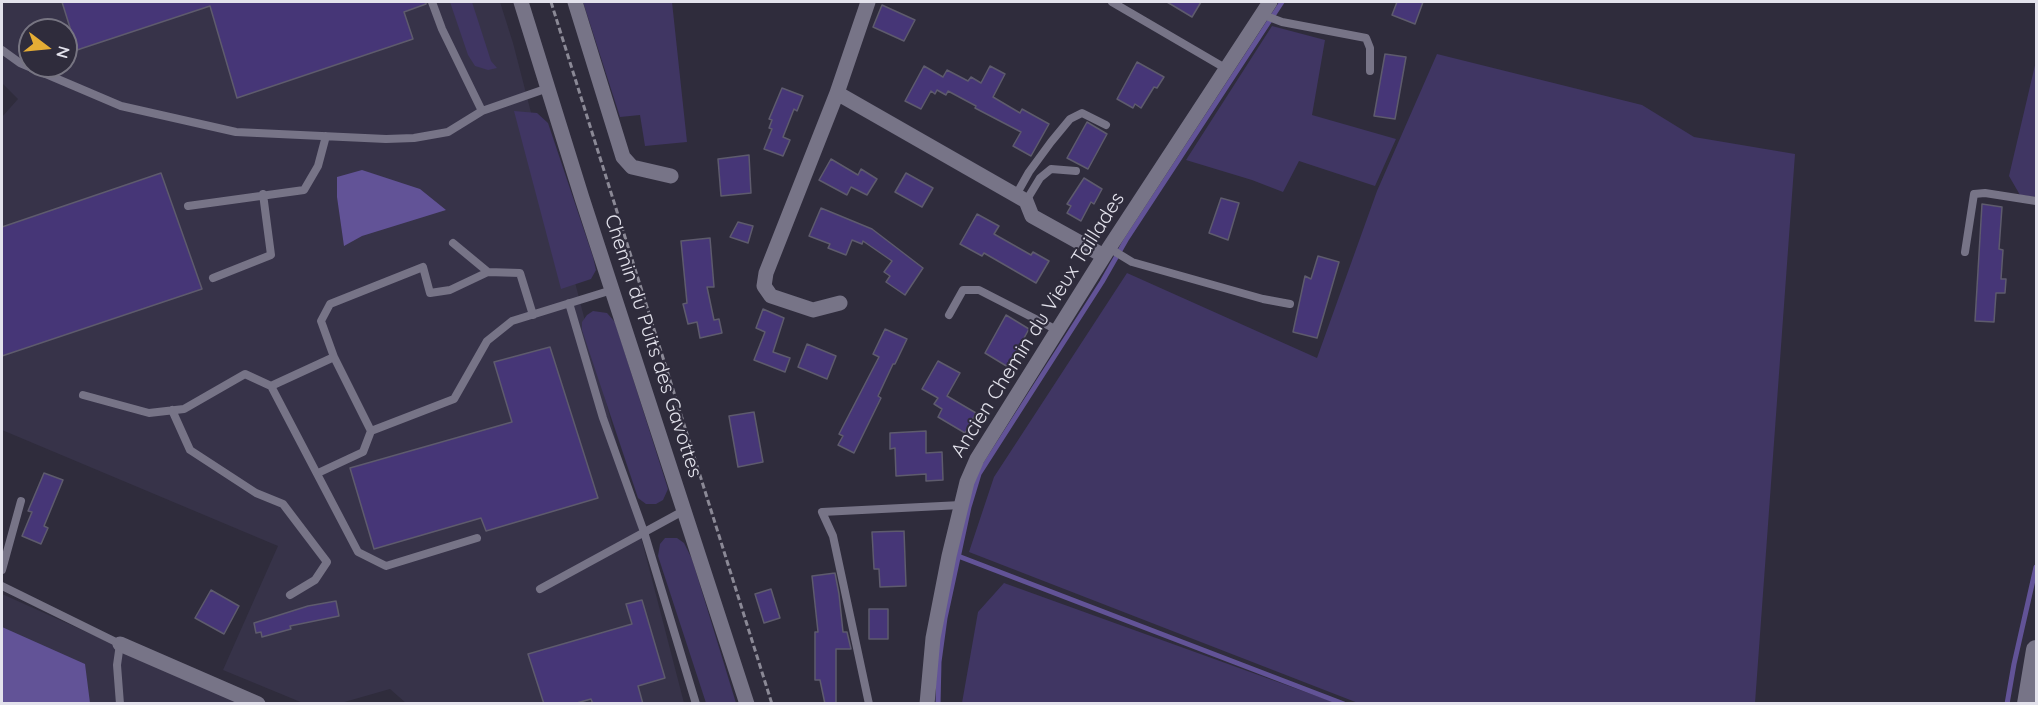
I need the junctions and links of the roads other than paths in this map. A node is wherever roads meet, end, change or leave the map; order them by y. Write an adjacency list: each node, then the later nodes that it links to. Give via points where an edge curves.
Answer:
1 (432, 2): 12 (lane)
2 (521, 2): 10 (street, Chemin du Puits des Gavottes)
3 (575, 2): 16 (street, via 623,157 632,167)
4 (868, 2): 11 (street)
5 (1113, 2): 8 (lane)
6 (1266, 8): 8 (street, Ancien Chemin du Vieux Taillades); 9 (lane, via 1282,22 1366,38)
7 (2, 50): 14 (lane, via 20,63 121,106 236,132)
8 (1225, 68): 22 (street, Ancien Chemin du Vieux Taillades)
9 (1370, 71)
10 (548, 88): 12 (lane); 26 (street, Chemin du Puits des Gavottes)
11 (837, 93): 18 (street); 28 (street, via 764,286 771,296 813,310)
12 (482, 111): 14 (lane, via 448,132 414,138)
13 (1106, 125): 18 (lane, via 1082,113 1070,119 1029,172)
14 (326, 136): 17 (lane, via 318,166 304,190)
15 (1076, 171): 18 (lane, via 1051,169)
16 (671, 176)
17 (263, 194): 20 (lane); 25 (lane, via 271,255)
18 (1021, 198): 22 (street, via 1032,216)
19 (2037, 201): 23 (lane, via 1974,194)
20 (188, 206)
21 (453, 243): 24 (lane)
22 (1107, 252): 29 (lane); 32 (street, Ancien Chemin du Vieux Taillades)
23 (1965, 252)
24 (488, 272): 30 (lane, via 520,273); 33 (lane, via 450,290 430,293 423,267 330,304 321,321)
25 (213, 278)
26 (614, 289): 27 (lane); 41 (street, Chemin du Puits des Gavottes)
27 (569, 303): 30 (lane); 42 (lane, via 603,418)
28 (840, 303)
29 (1290, 304)
30 (533, 315): 37 (lane, via 512,321 487,341 454,399)
31 (949, 315): 32 (lane, via 963,290 979,290)
32 (1058, 330): 40 (street, Ancien Chemin du Vieux Taillades, via 977,459)
33 (334, 357): 34 (lane); 37 (lane)
34 (271, 386): 36 (lane, via 245,374 184,409); 38 (lane)
35 (83, 395): 36 (lane, via 149,413)
36 (172, 410): 47 (lane, via 190,450 256,493 283,504 327,562 315,580)
37 (370, 431): 38 (lane, via 363,452)
38 (318, 473): 43 (lane, via 358,552 386,566)
39 (21, 501): 44 (lane)
40 (961, 505): 54 (lane, via 822,512 833,536); 55 (street, Ancien Chemin du Vieux Taillades, via 933,638)
41 (685, 510): 42 (lane); 53 (street, Chemin du Puits des Gavottes)
42 (644, 532): 46 (lane); 52 (lane)
43 (477, 538)
44 (2, 570)
45 (2, 586): 48 (lane)
46 (540, 589)
47 (291, 595)
48 (120, 644): 50 (lane); 51 (street)
49 (2037, 650): 56 (street)
50 (120, 704)
51 (258, 704)
52 (696, 704)
53 (747, 704)
54 (869, 704)
55 (927, 704)
56 (2027, 704)

